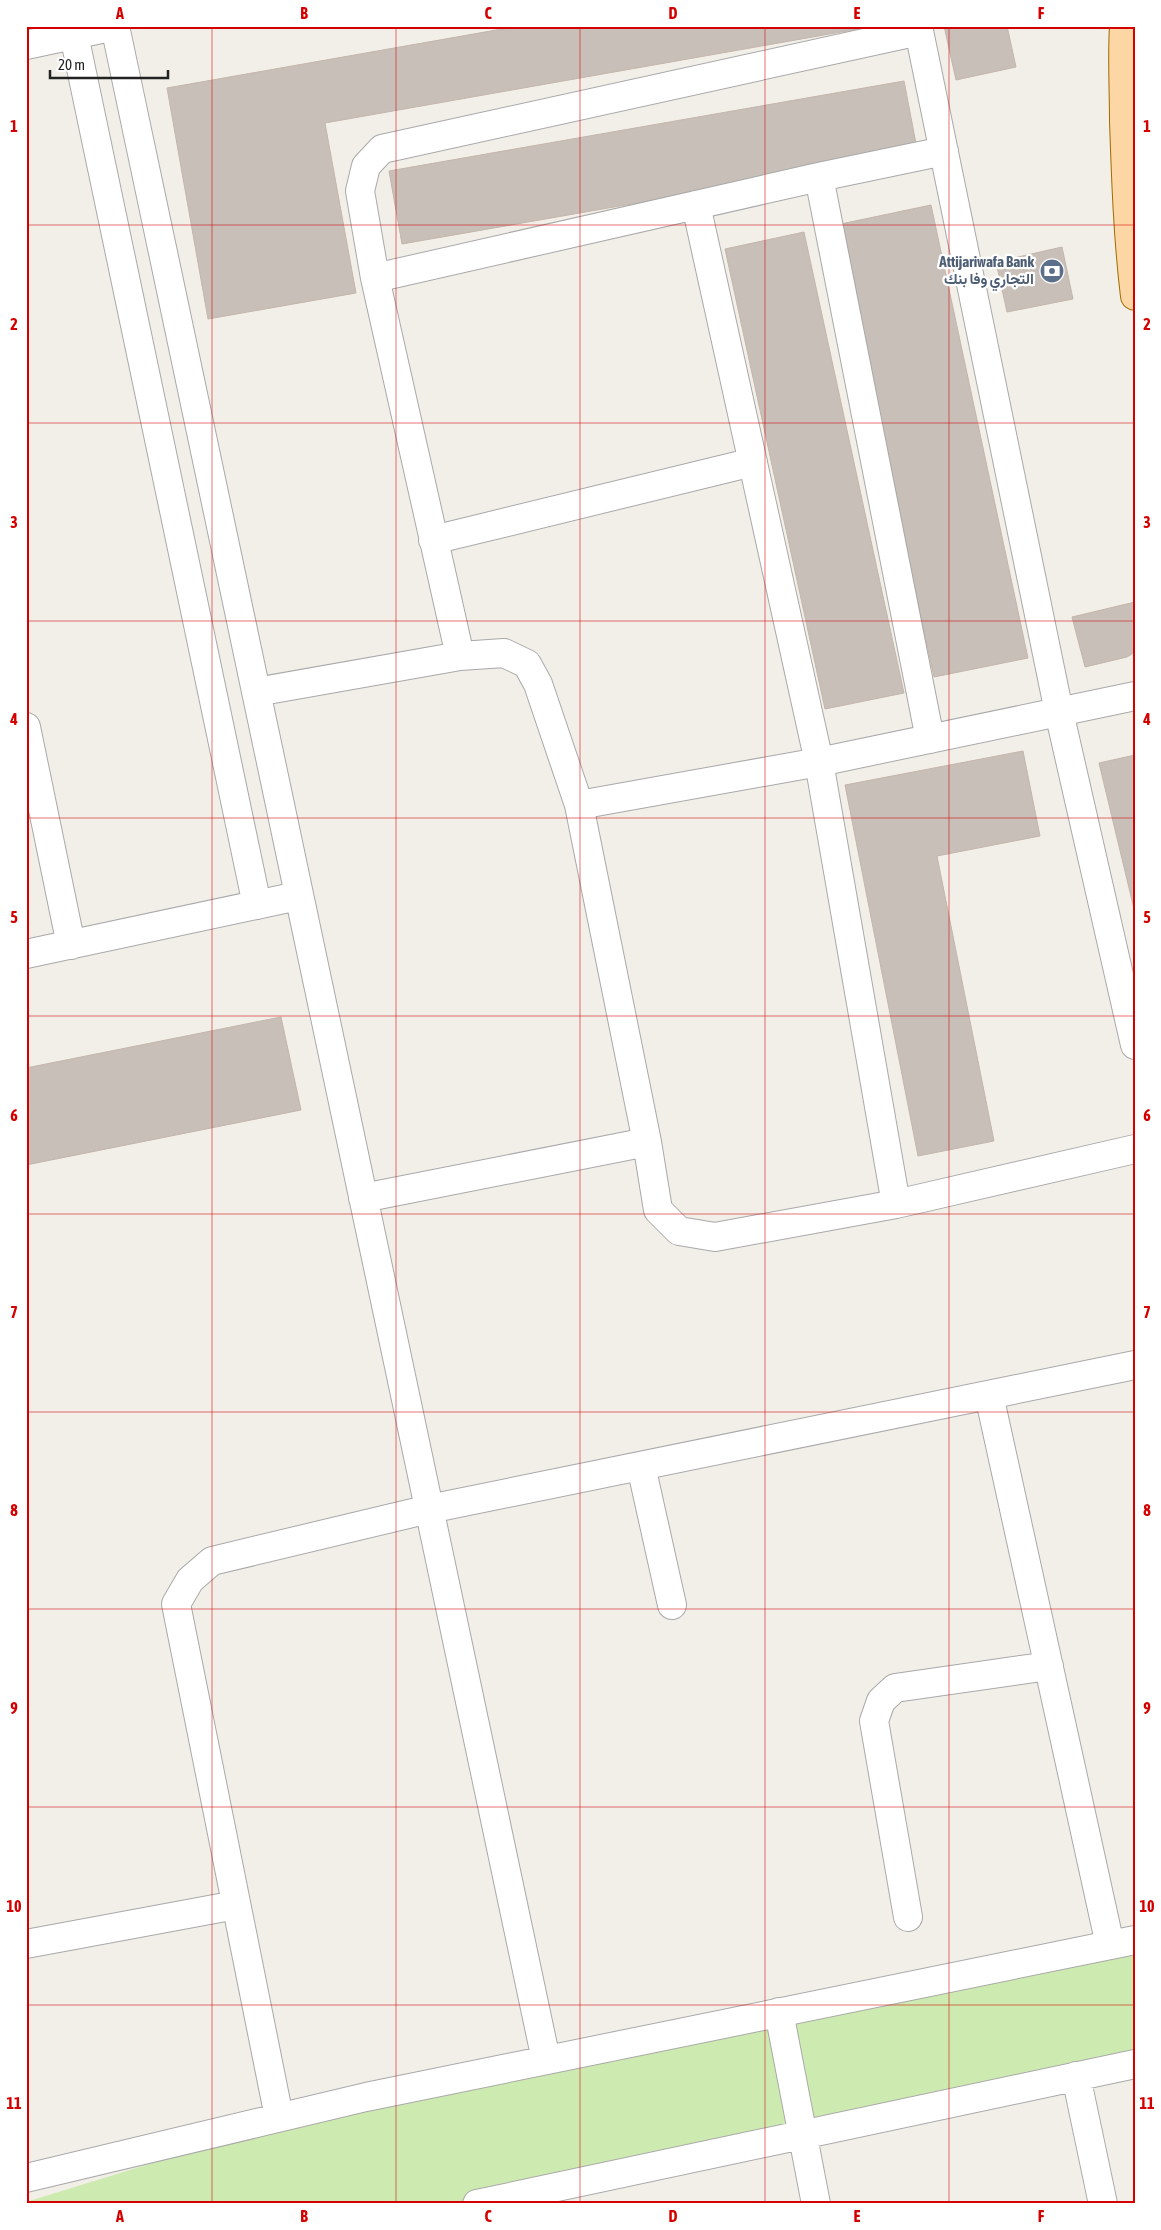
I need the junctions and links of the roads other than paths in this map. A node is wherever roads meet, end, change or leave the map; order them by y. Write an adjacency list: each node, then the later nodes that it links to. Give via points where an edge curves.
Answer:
1 (115, 26): 4 (street); 14 (street)
2 (1124, 26): 10 (main road, via 1126,183)
3 (918, 28): 6 (street); 9 (street, via 382,149 366,166 360,191)
4 (74, 35): 5 (street); 22 (street)
5 (26, 45)
6 (944, 151): 7 (street); 16 (street)
7 (819, 177): 8 (street); 18 (street)
8 (696, 205): 9 (street); 11 (street)
9 (376, 278): 12 (street)
10 (1135, 296)
11 (753, 462): 12 (street); 19 (street)
12 (432, 540): 13 (street)
13 (460, 656): 14 (street); 20 (street, via 504,653 527,664 538,684)
14 (256, 692): 21 (street)
15 (1135, 696): 16 (street)
16 (1059, 712): 18 (street); 25 (street)
17 (27, 736): 23 (street)
18 (930, 739): 19 (street)
19 (819, 762): 20 (street); 29 (street)
20 (579, 805): 26 (street)
21 (298, 896): 22 (street); 28 (street)
22 (257, 905): 23 (street)
23 (71, 945): 24 (street)
24 (26, 954)
25 (1135, 1045)
26 (647, 1142): 28 (street); 29 (street, via 658,1210 679,1231 716,1237)
27 (1135, 1149): 29 (street)
28 (363, 1198): 33 (street)
29 (896, 1204)
30 (1135, 1365): 31 (street)
31 (989, 1395): 32 (street); 35 (street)
32 (641, 1466): 33 (street); 34 (street)
33 (429, 1509): 36 (street, via 212,1561 190,1580 176,1604); 41 (street)
34 (672, 1605)
35 (1049, 1666): 37 (street, via 895,1688 881,1701 874,1721); 38 (street)
36 (236, 1905): 39 (street); 44 (street)
37 (908, 1917)
38 (1122, 1942): 40 (street)
39 (26, 1944)
40 (779, 2012): 41 (street); 45 (street)
41 (546, 2060): 44 (street)
42 (1135, 2064): 43 (street)
43 (1076, 2076): 45 (street); 49 (street)
44 (279, 2117): 46 (street)
45 (803, 2134): 47 (street); 48 (street)
46 (26, 2178)
47 (477, 2204)
48 (816, 2204)
49 (1103, 2204)

